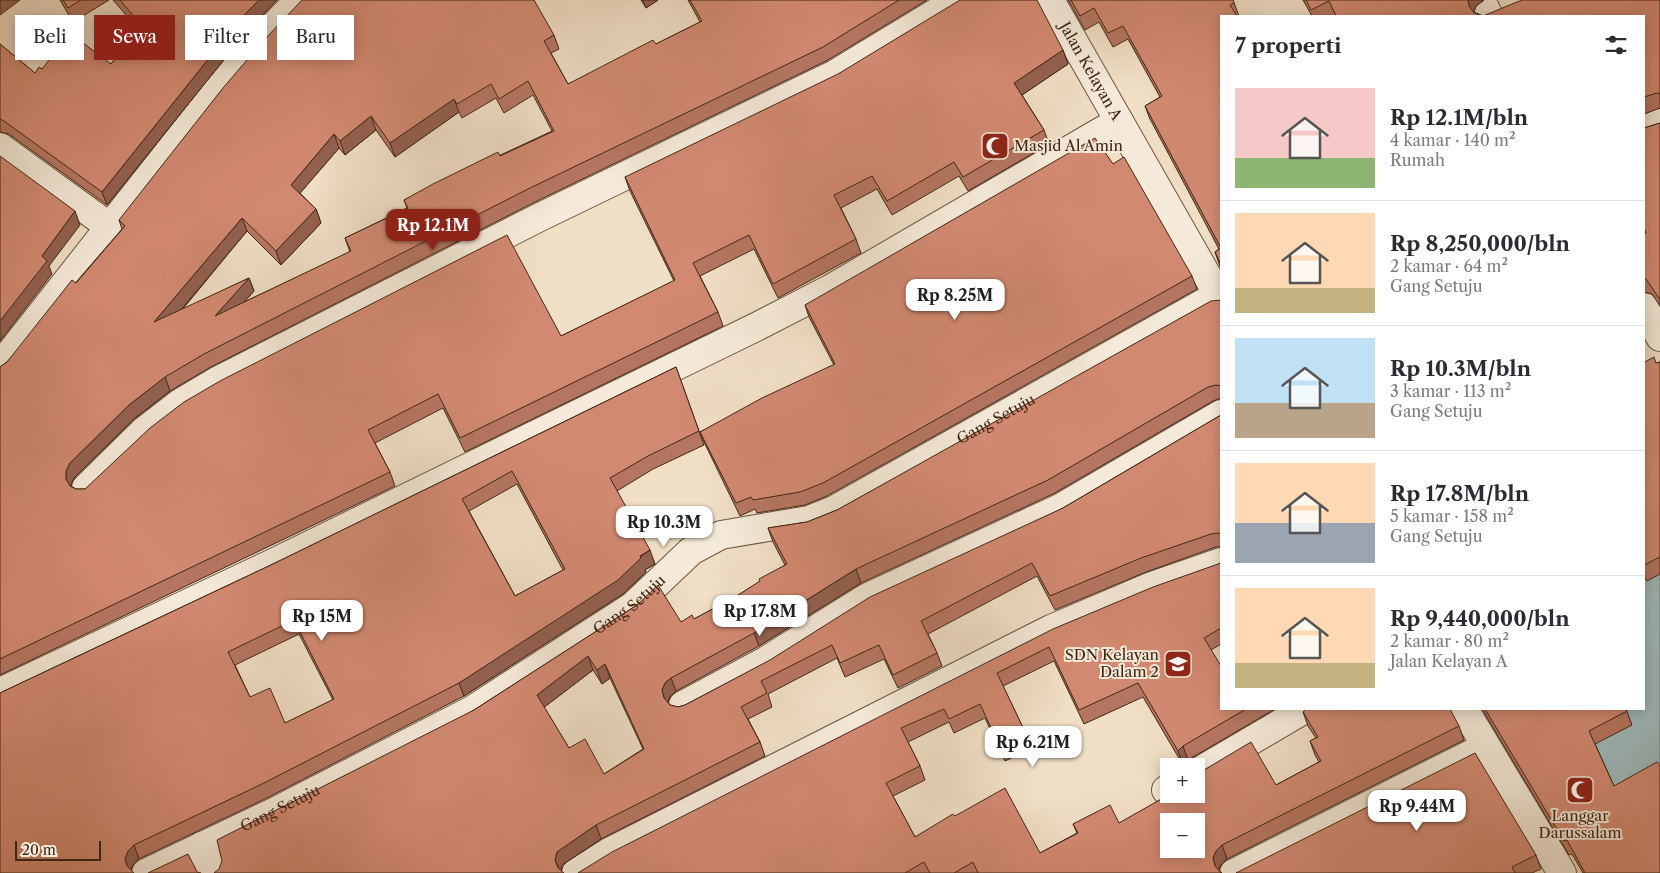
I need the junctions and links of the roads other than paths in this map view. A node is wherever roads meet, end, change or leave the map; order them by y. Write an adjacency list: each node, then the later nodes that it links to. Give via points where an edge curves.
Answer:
1 (299, 0): 10 (street, via 216,92)
2 (957, 0): 16 (street, via 835,74 540,217 216,381 145,430)
3 (1050, 0): 6 (street, Jalan Kelayan A)
4 (1514, 4): 5 (street)
5 (1486, 10)
6 (1119, 121): 11 (street, Jalan Kelayan A); 18 (street, via 830,289 758,326 271,564)
7 (1660, 123): 8 (street)
8 (1645, 130)
9 (0, 147): 10 (street)
10 (110, 227): 14 (street)
11 (1220, 298): 24 (street, Gang Setuju, via 834,510 809,520 721,535 690,551 633,606 472,710)
12 (1645, 309): 13 (street)
13 (1660, 337)
14 (0, 366)
15 (1220, 415): 19 (street, via 1060,508 868,597 767,660)
16 (86, 488)
17 (1220, 562): 27 (street, via 1152,586 1051,629 618,848)
18 (0, 692)
19 (683, 705)
20 (1303, 710): 23 (street)
21 (1465, 710): 22 (street)
22 (1485, 747): 28 (street); 29 (street)
23 (1205, 768)
24 (202, 846): 25 (street, Gang Setuju); 26 (street)
25 (146, 873)
26 (212, 873)
27 (576, 873)
28 (1234, 873)
29 (1562, 873)

